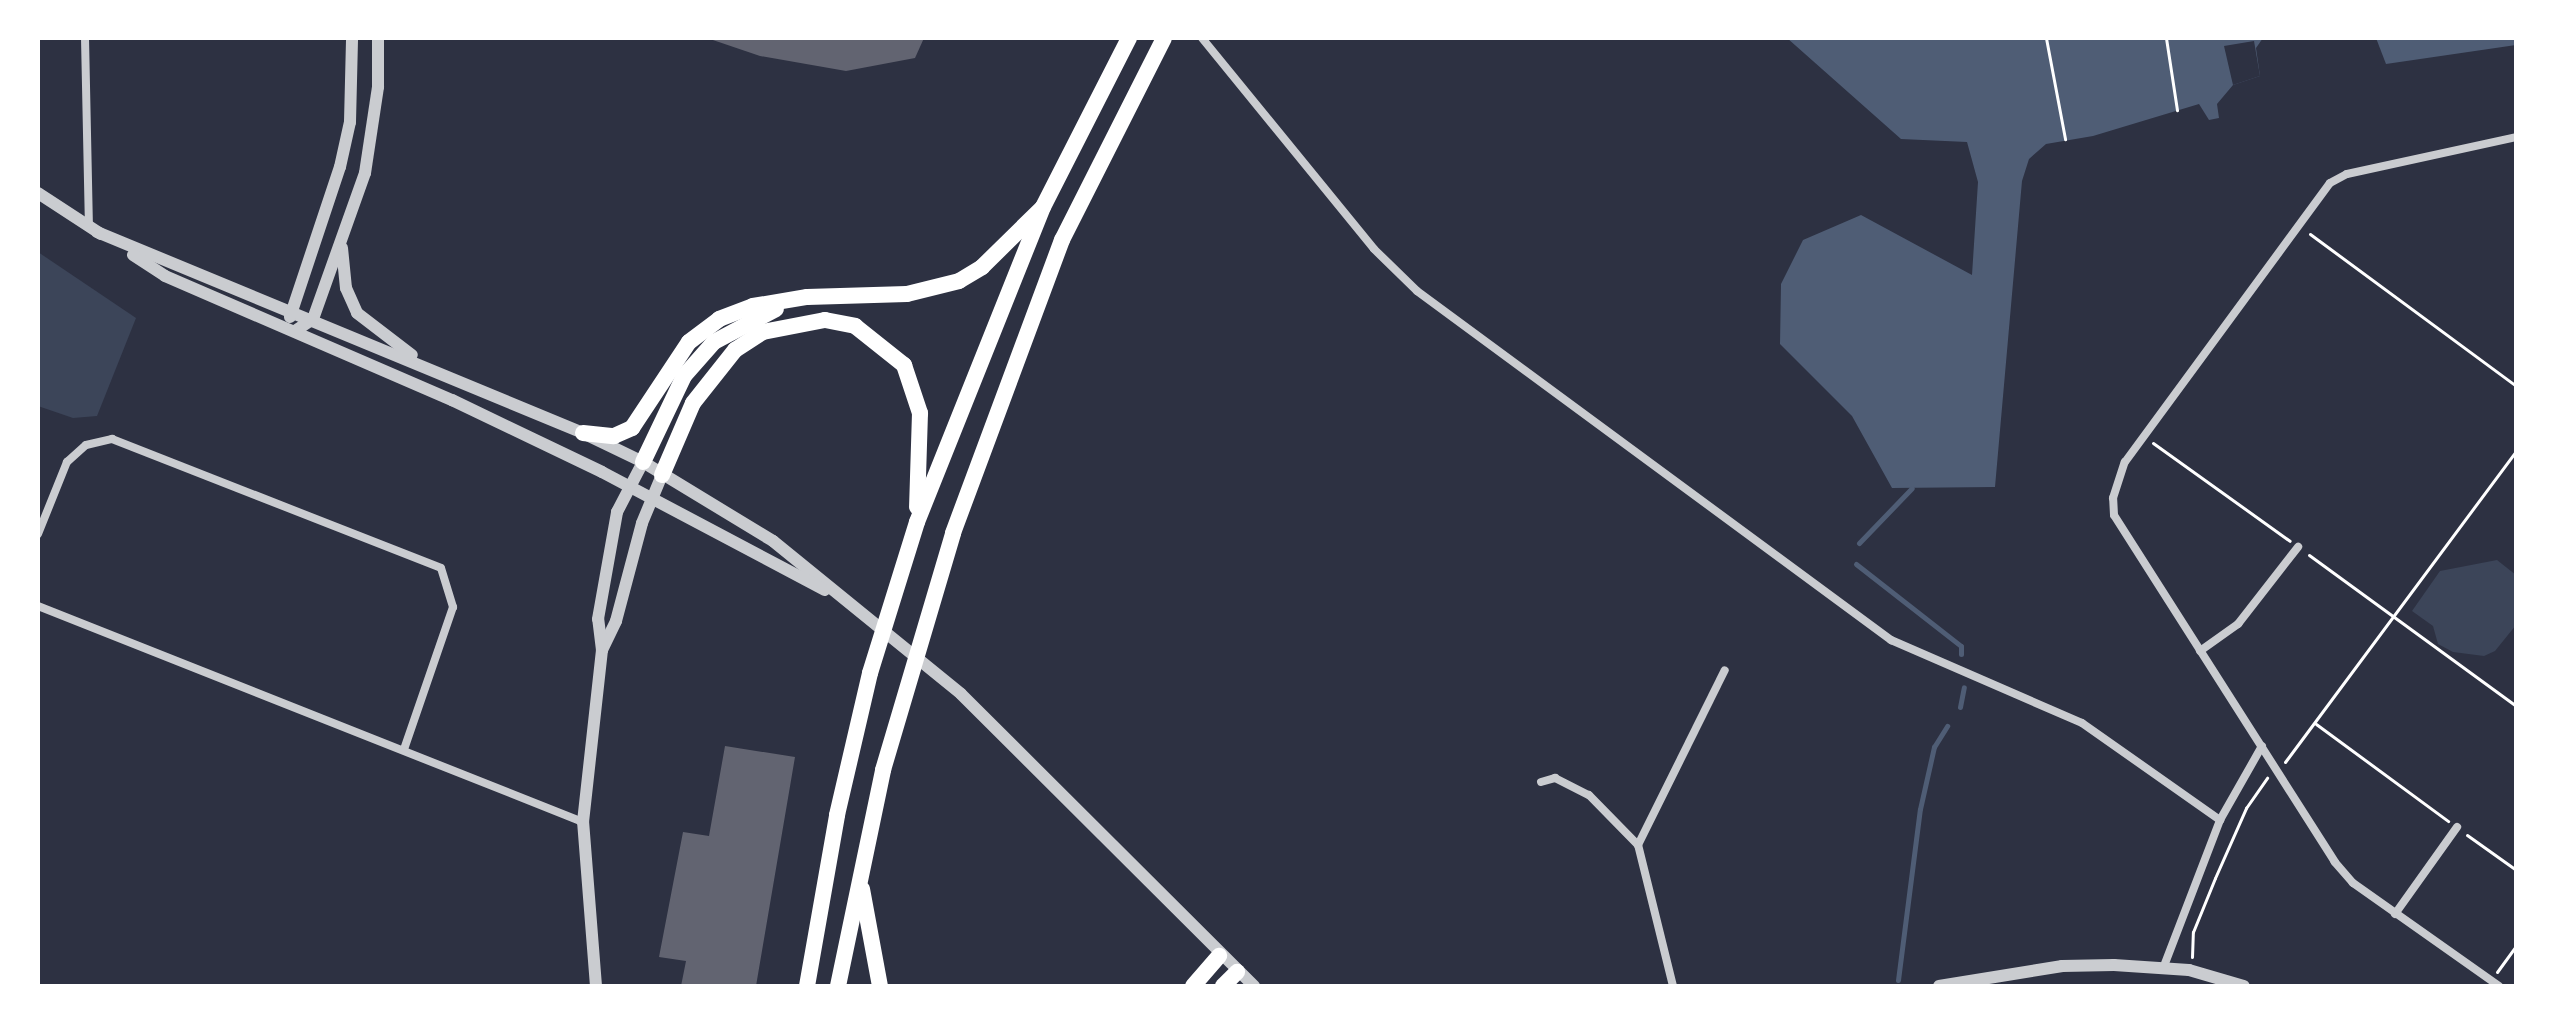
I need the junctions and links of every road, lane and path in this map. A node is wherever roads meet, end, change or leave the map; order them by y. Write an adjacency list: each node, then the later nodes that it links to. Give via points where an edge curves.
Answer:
1 (85, 38): 15 (street)
2 (352, 38): 18 (street, via 350,122 340,167)
3 (378, 38): 16 (street, via 372,137)
4 (1129, 38): 13 (highway)
5 (1164, 38): 50 (highway, via 1062,240 1012,366 920,635)
6 (1202, 38): 45 (street, via 1374,249 1417,291 1891,640 2082,723)
7 (2046, 38): 11 (path)
8 (2166, 38): 9 (path)
9 (2177, 110)
10 (2516, 137): 14 (street, via 2347,174 2330,183)
11 (2065, 139)
12 (38, 193): 15 (street)
13 (1043, 207): 17 (highway, via 982,267 959,281 907,294); 30 (highway)
14 (2299, 225): 22 (path); 24 (street)
15 (93, 229): 18 (street, via 168,265); 20 (street, via 165,276)
16 (342, 248): 19 (street); 21 (street, via 346,288 357,313)
17 (807, 297): 23 (highway, via 753,306 719,319 689,342 632,428 614,436); 26 (highway, via 747,320 714,342 684,376)
18 (290, 309): 19 (street); 20 (street)
19 (313, 319): 20 (street); 21 (street)
20 (295, 331): 28 (street)
21 (431, 369): 23 (street)
22 (2516, 386)
23 (583, 433): 26 (street)
24 (2143, 437): 32 (path); 37 (street, via 2115,481 2114,515)
25 (2515, 454): 35 (path)
26 (643, 462): 27 (street); 28 (street)
27 (662, 475): 29 (street); 30 (highway, via 693,403 735,350 774,329 825,320 855,326 904,365 920,413); 34 (street, via 773,541)
28 (631, 488): 29 (street); 36 (street, via 617,512 598,619)
29 (651, 498): 34 (street); 36 (street, via 616,621)
30 (917, 522): 59 (highway, via 867,687 837,815)
31 (38, 534): 42 (street, via 67,462 86,445 112,439 441,568 453,607)
32 (2298, 547): 35 (path); 37 (street, via 2238,624)
33 (38, 606): 42 (street)
34 (853, 606): 53 (street, via 961,694)
35 (2395, 618): 39 (path); 40 (path)
36 (602, 650): 46 (street)
37 (2200, 651): 41 (street)
38 (1725, 670): 48 (street)
39 (2516, 706)
40 (2316, 724): 43 (path); 47 (path)
41 (2262, 746): 43 (street); 45 (street)
42 (404, 749): 46 (street)
43 (2277, 769): 51 (street, via 2335,862 2353,883); 55 (path, via 2262,781 2233,836 2193,932)
44 (1541, 782): 48 (street, via 1555,778 1589,795)
45 (2220, 820): 54 (street)
46 (583, 822): 58 (street)
47 (2457, 827): 49 (path); 51 (street)
48 (1638, 845): 65 (street)
49 (2516, 870)
50 (860, 878): 60 (highway); 61 (highway)
51 (2395, 914): 57 (street)
52 (2516, 946): 57 (path)
53 (1219, 956): 56 (street); 62 (highway)
54 (2164, 966): 55 (street); 66 (street, via 2062,966)
55 (2189, 970): 67 (street)
56 (1237, 972): 63 (highway); 64 (street)
57 (2495, 983)
58 (596, 986)
59 (807, 986)
60 (838, 986)
61 (880, 986)
62 (1193, 986)
63 (1223, 986)
64 (1254, 986)
65 (1673, 986)
66 (1939, 986)
67 (2244, 986)

